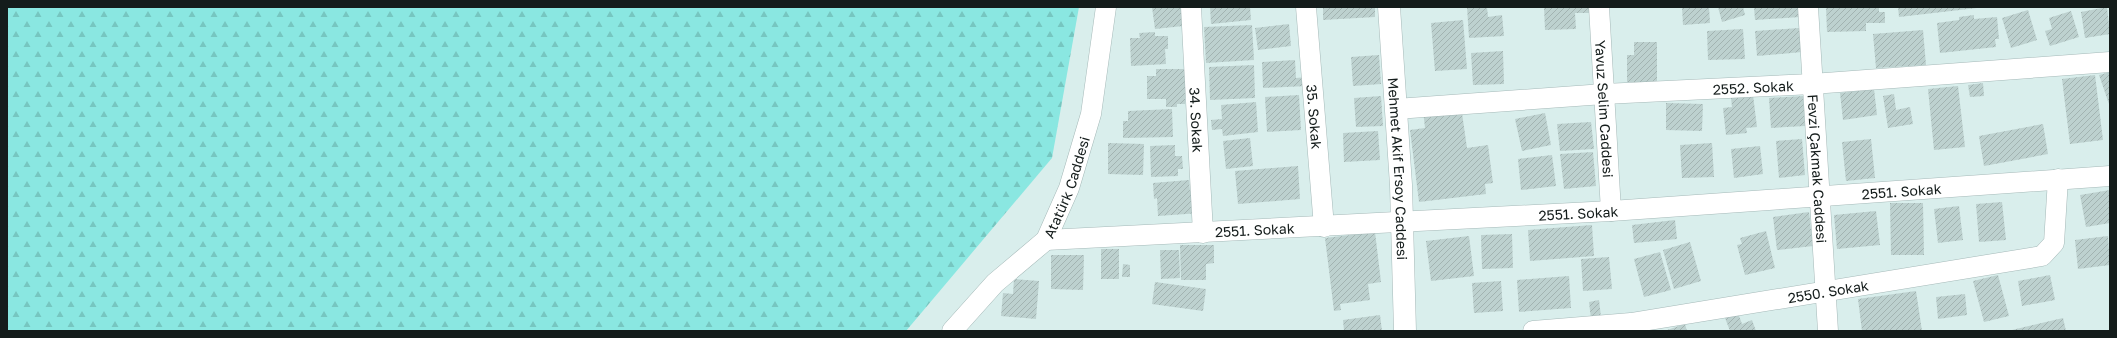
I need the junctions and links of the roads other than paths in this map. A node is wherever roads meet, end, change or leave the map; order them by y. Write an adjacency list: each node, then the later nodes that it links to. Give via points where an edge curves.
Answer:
1 (1106, 7): 18 (street, Atatürk Caddesi, via 1091,114 1069,188)
2 (1191, 7): 17 (street, 34. Sokak)
3 (1306, 7): 16 (street, 35. Sokak)
4 (1389, 7): 10 (street, Mehmet Akif Ersoy Caddesi)
5 (1600, 7): 9 (street, Yavuz Selim Caddesi)
6 (1808, 7): 8 (street, Fevzi Çakmak Caddesi)
7 (2110, 62): 8 (street, 2552. Sokak)
8 (1812, 84): 9 (street, 2552. Sokak); 13 (street, Fevzi Çakmak Caddesi)
9 (1604, 94): 10 (street, 2552. Sokak); 14 (street, Yavuz Selim Caddesi)
10 (1396, 109): 15 (street, Mehmet Akif Ersoy Caddesi)
11 (2110, 176): 12 (street, 2551. Sokak)
12 (2058, 179): 13 (street, 2551. Sokak); 19 (street, 2550. Sokak, via 2054,243 2042,256)
13 (1819, 196): 14 (street, 2551. Sokak); 19 (street, Fevzi Çakmak Caddesi)
14 (1611, 211): 15 (street, 2551. Sokak)
15 (1402, 222): 16 (street, 2551. Sokak); 21 (street, Mehmet Akif Ersoy Caddesi)
16 (1324, 226): 17 (street, 2551. Sokak)
17 (1203, 233): 18 (street, 2551. Sokak)
18 (1046, 240): 20 (street, Atatürk Caddesi, via 995,283)
19 (1825, 291): 22 (street, 2550. Sokak, via 1631,323); 23 (street, Fevzi Çakmak Caddesi)
20 (959, 327)
21 (1405, 331)
22 (1533, 331)
23 (1828, 331)

